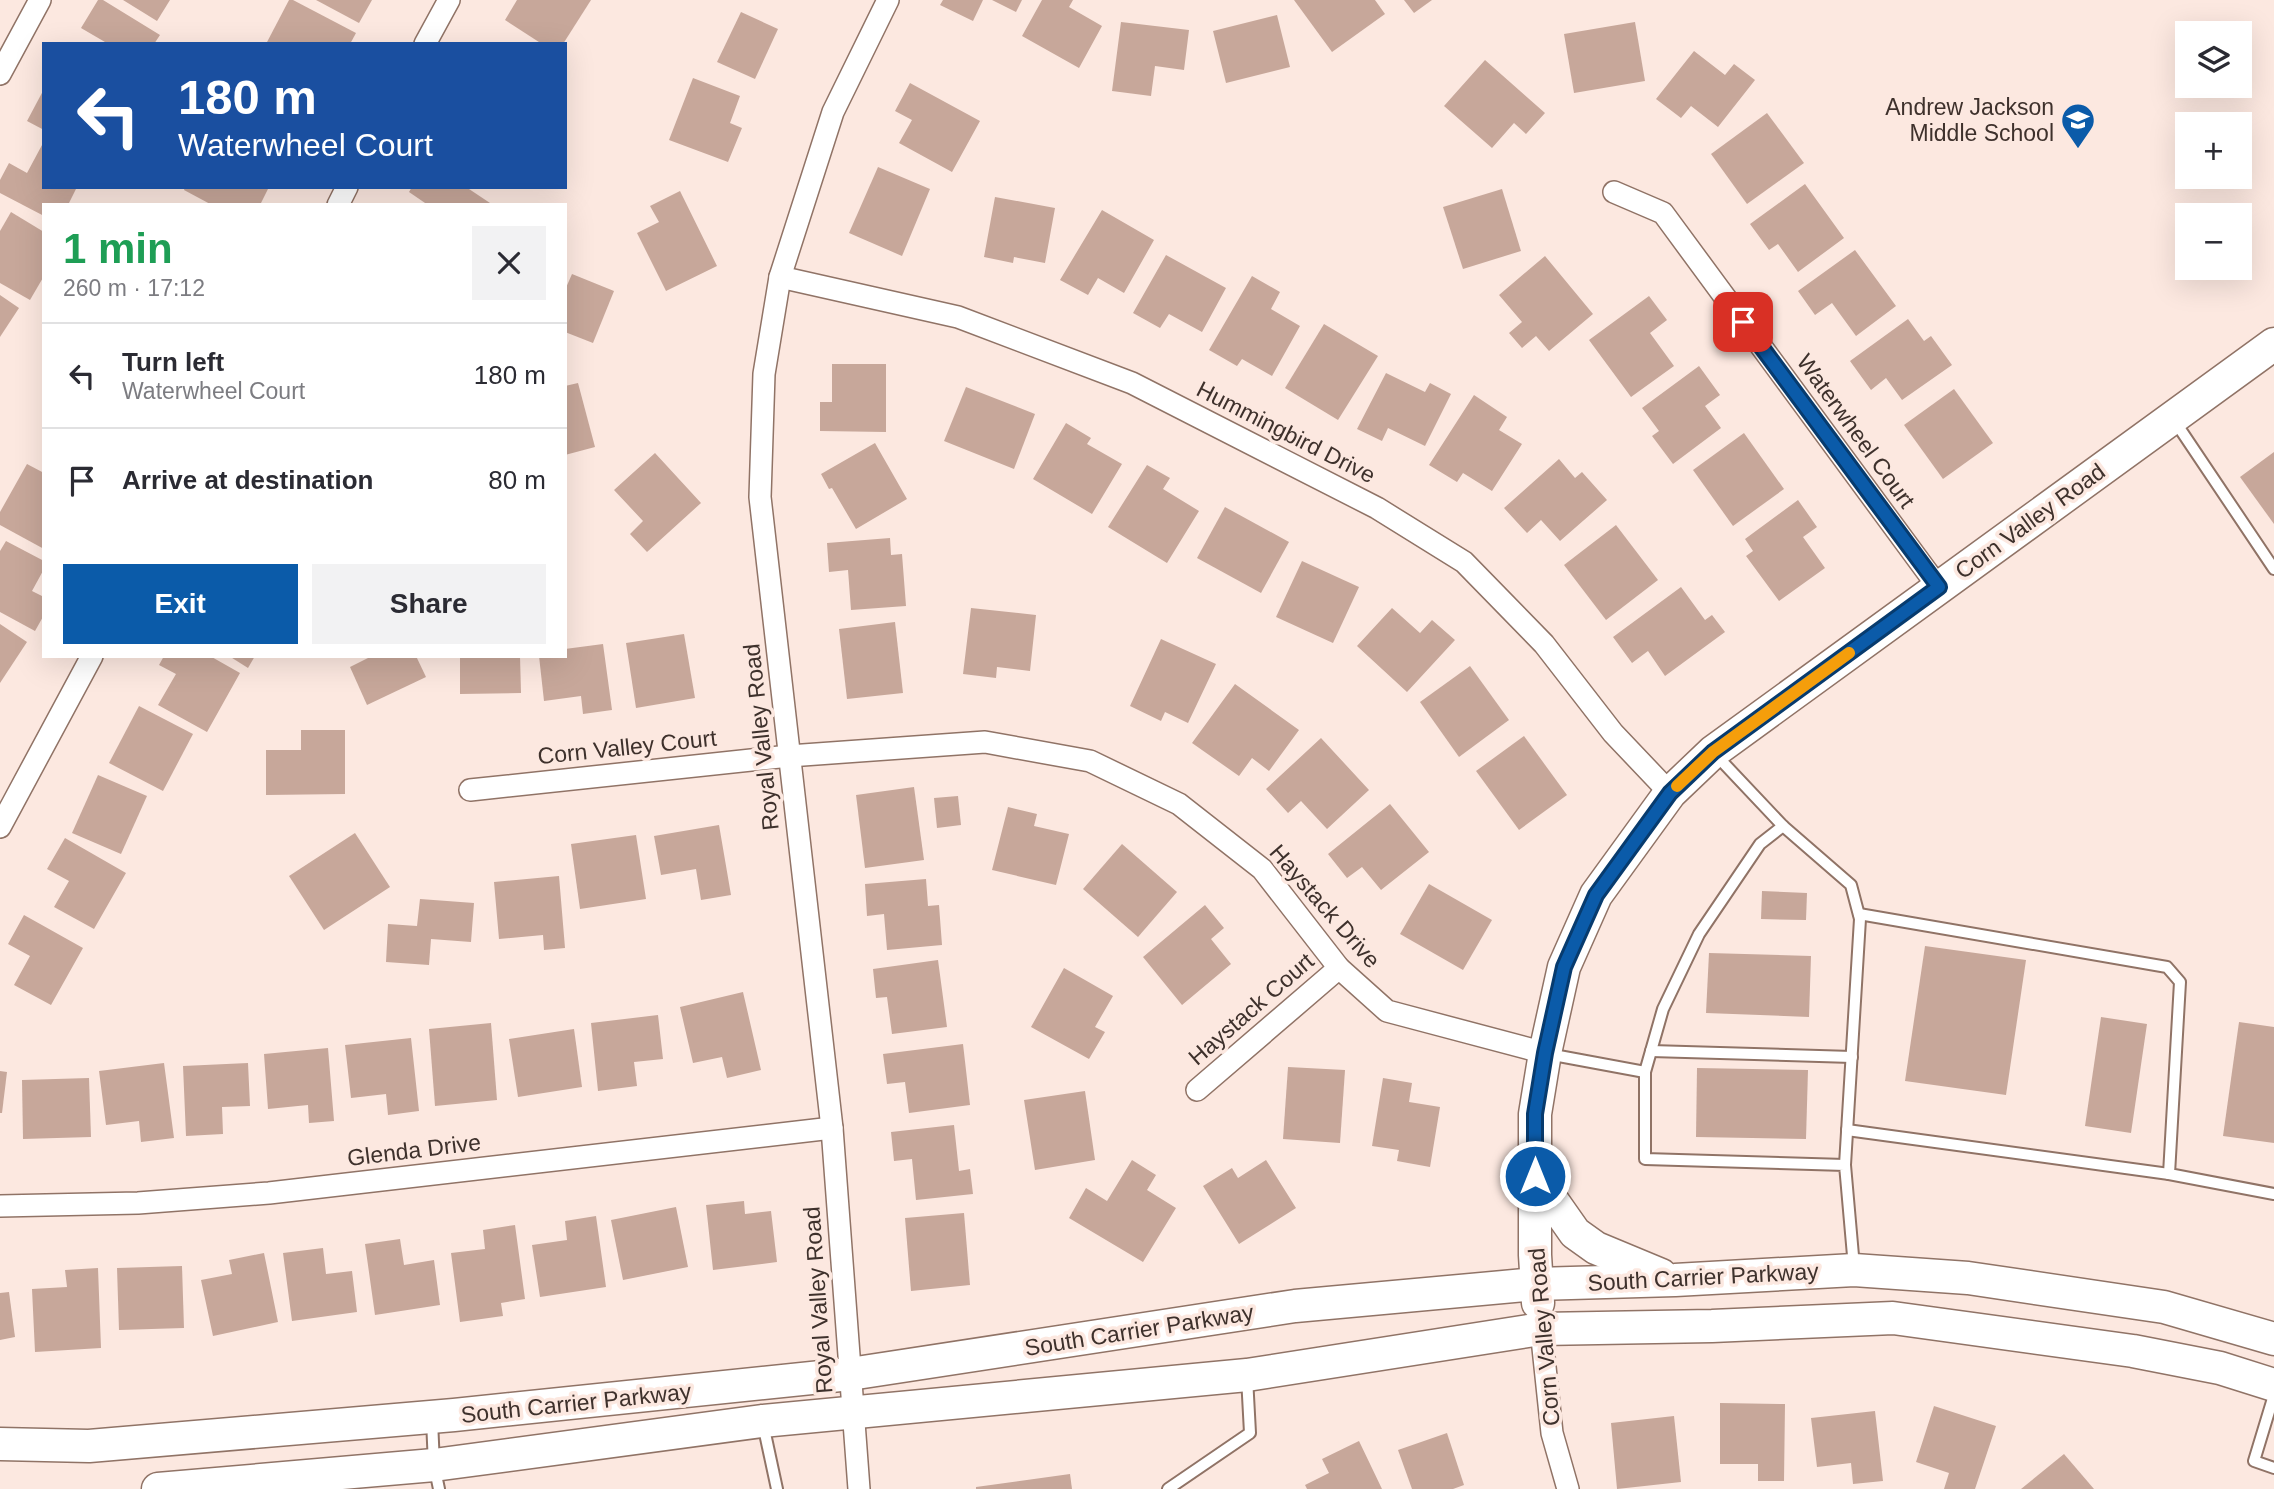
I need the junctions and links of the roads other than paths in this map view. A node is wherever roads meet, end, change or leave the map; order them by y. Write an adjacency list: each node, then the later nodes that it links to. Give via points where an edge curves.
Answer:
1 (40, 0): 5 (street)
2 (449, 0): 4 (street)
3 (888, 0): 7 (street, Royal Valley Road, via 833,112)
4 (426, 42)
5 (0, 74)
6 (1614, 192): 11 (street, Waterwheel Court, via 1663,213)
7 (780, 277): 14 (street, Royal Valley Road, via 764,374 760,497); 16 (street, Hummingbird Drive, via 958,317 1132,383 1377,508 1464,562 1544,644 1613,733)
8 (2274, 344): 9 (main road, Corn Valley Road)
9 (2173, 417): 10 (lane); 11 (main road, Corn Valley Road)
10 (2274, 569)
11 (1939, 587): 13 (main road, Corn Valley Road)
12 (91, 658): 18 (street)
13 (1713, 752): 16 (main road, Corn Valley Road); 17 (lane)
14 (789, 756): 15 (street, Corn Valley Court); 20 (street, Haystack Drive, via 985,741 1090,761 1179,804 1262,869); 26 (street, Royal Valley Road)
15 (470, 790)
16 (1670, 793): 22 (main road, Corn Valley Road, via 1596,895 1564,967)
17 (1783, 825): 19 (lane, via 1851,885); 21 (lane, via 1760,844 1699,934 1663,1009)
18 (0, 827)
19 (1859, 915): 23 (lane); 29 (lane, via 2167,967 2180,982)
20 (1339, 968): 22 (street, Haystack Drive, via 1387,1011); 25 (street, Haystack Court)
21 (1651, 1051): 23 (lane); 24 (lane)
22 (1545, 1053): 24 (lane); 30 (main road, Corn Valley Road, via 1535,1114)
23 (1852, 1057): 27 (lane)
24 (1645, 1072): 28 (lane, via 1645,1159)
25 (1197, 1090)
26 (832, 1128): 32 (street, Glenda Drive, via 270,1193 138,1203); 38 (street, Royal Valley Road)
27 (1847, 1130): 28 (lane); 29 (lane)
28 (1845, 1165): 33 (lane)
29 (2169, 1174): 31 (lane)
30 (1535, 1176): 34 (main road, via 1575,1233 1607,1254); 35 (main road, Corn Valley Road)
31 (2274, 1195)
32 (0, 1206)
33 (1854, 1270): 34 (main road, South Carrier Parkway); 37 (main road, South Carrier Parkway, via 1968,1278 2164,1307)
34 (1675, 1280): 35 (main road, South Carrier Parkway)
35 (1536, 1284): 36 (main road, Corn Valley Road); 38 (main road, South Carrier Parkway, via 1295,1306)
36 (1541, 1329): 39 (main road, South Carrier Parkway); 40 (main road, South Carrier Parkway, via 1893,1318 2133,1351 2220,1368); 53 (street, Corn Valley Road, via 1552,1433)
37 (2274, 1339)
38 (850, 1374): 42 (street, Royal Valley Road); 43 (main road, South Carrier Parkway)
39 (1247, 1375): 42 (main road, South Carrier Parkway); 52 (lane, via 1250,1433)
40 (2274, 1385)
41 (2274, 1395): 46 (lane, via 2254,1461)
42 (853, 1414): 44 (main road, South Carrier Parkway); 51 (street, Royal Valley Road)
43 (432, 1417): 45 (main road, South Carrier Parkway, via 89,1446); 47 (lane)
44 (762, 1421): 47 (main road, South Carrier Parkway); 50 (lane)
45 (0, 1444)
46 (2274, 1468)
47 (436, 1477): 48 (main road, South Carrier Parkway)
48 (196, 1487): 49 (main road, South Carrier Parkway)
49 (158, 1489)
50 (777, 1489)
51 (859, 1489)
52 (1168, 1489)
53 (1568, 1489)

